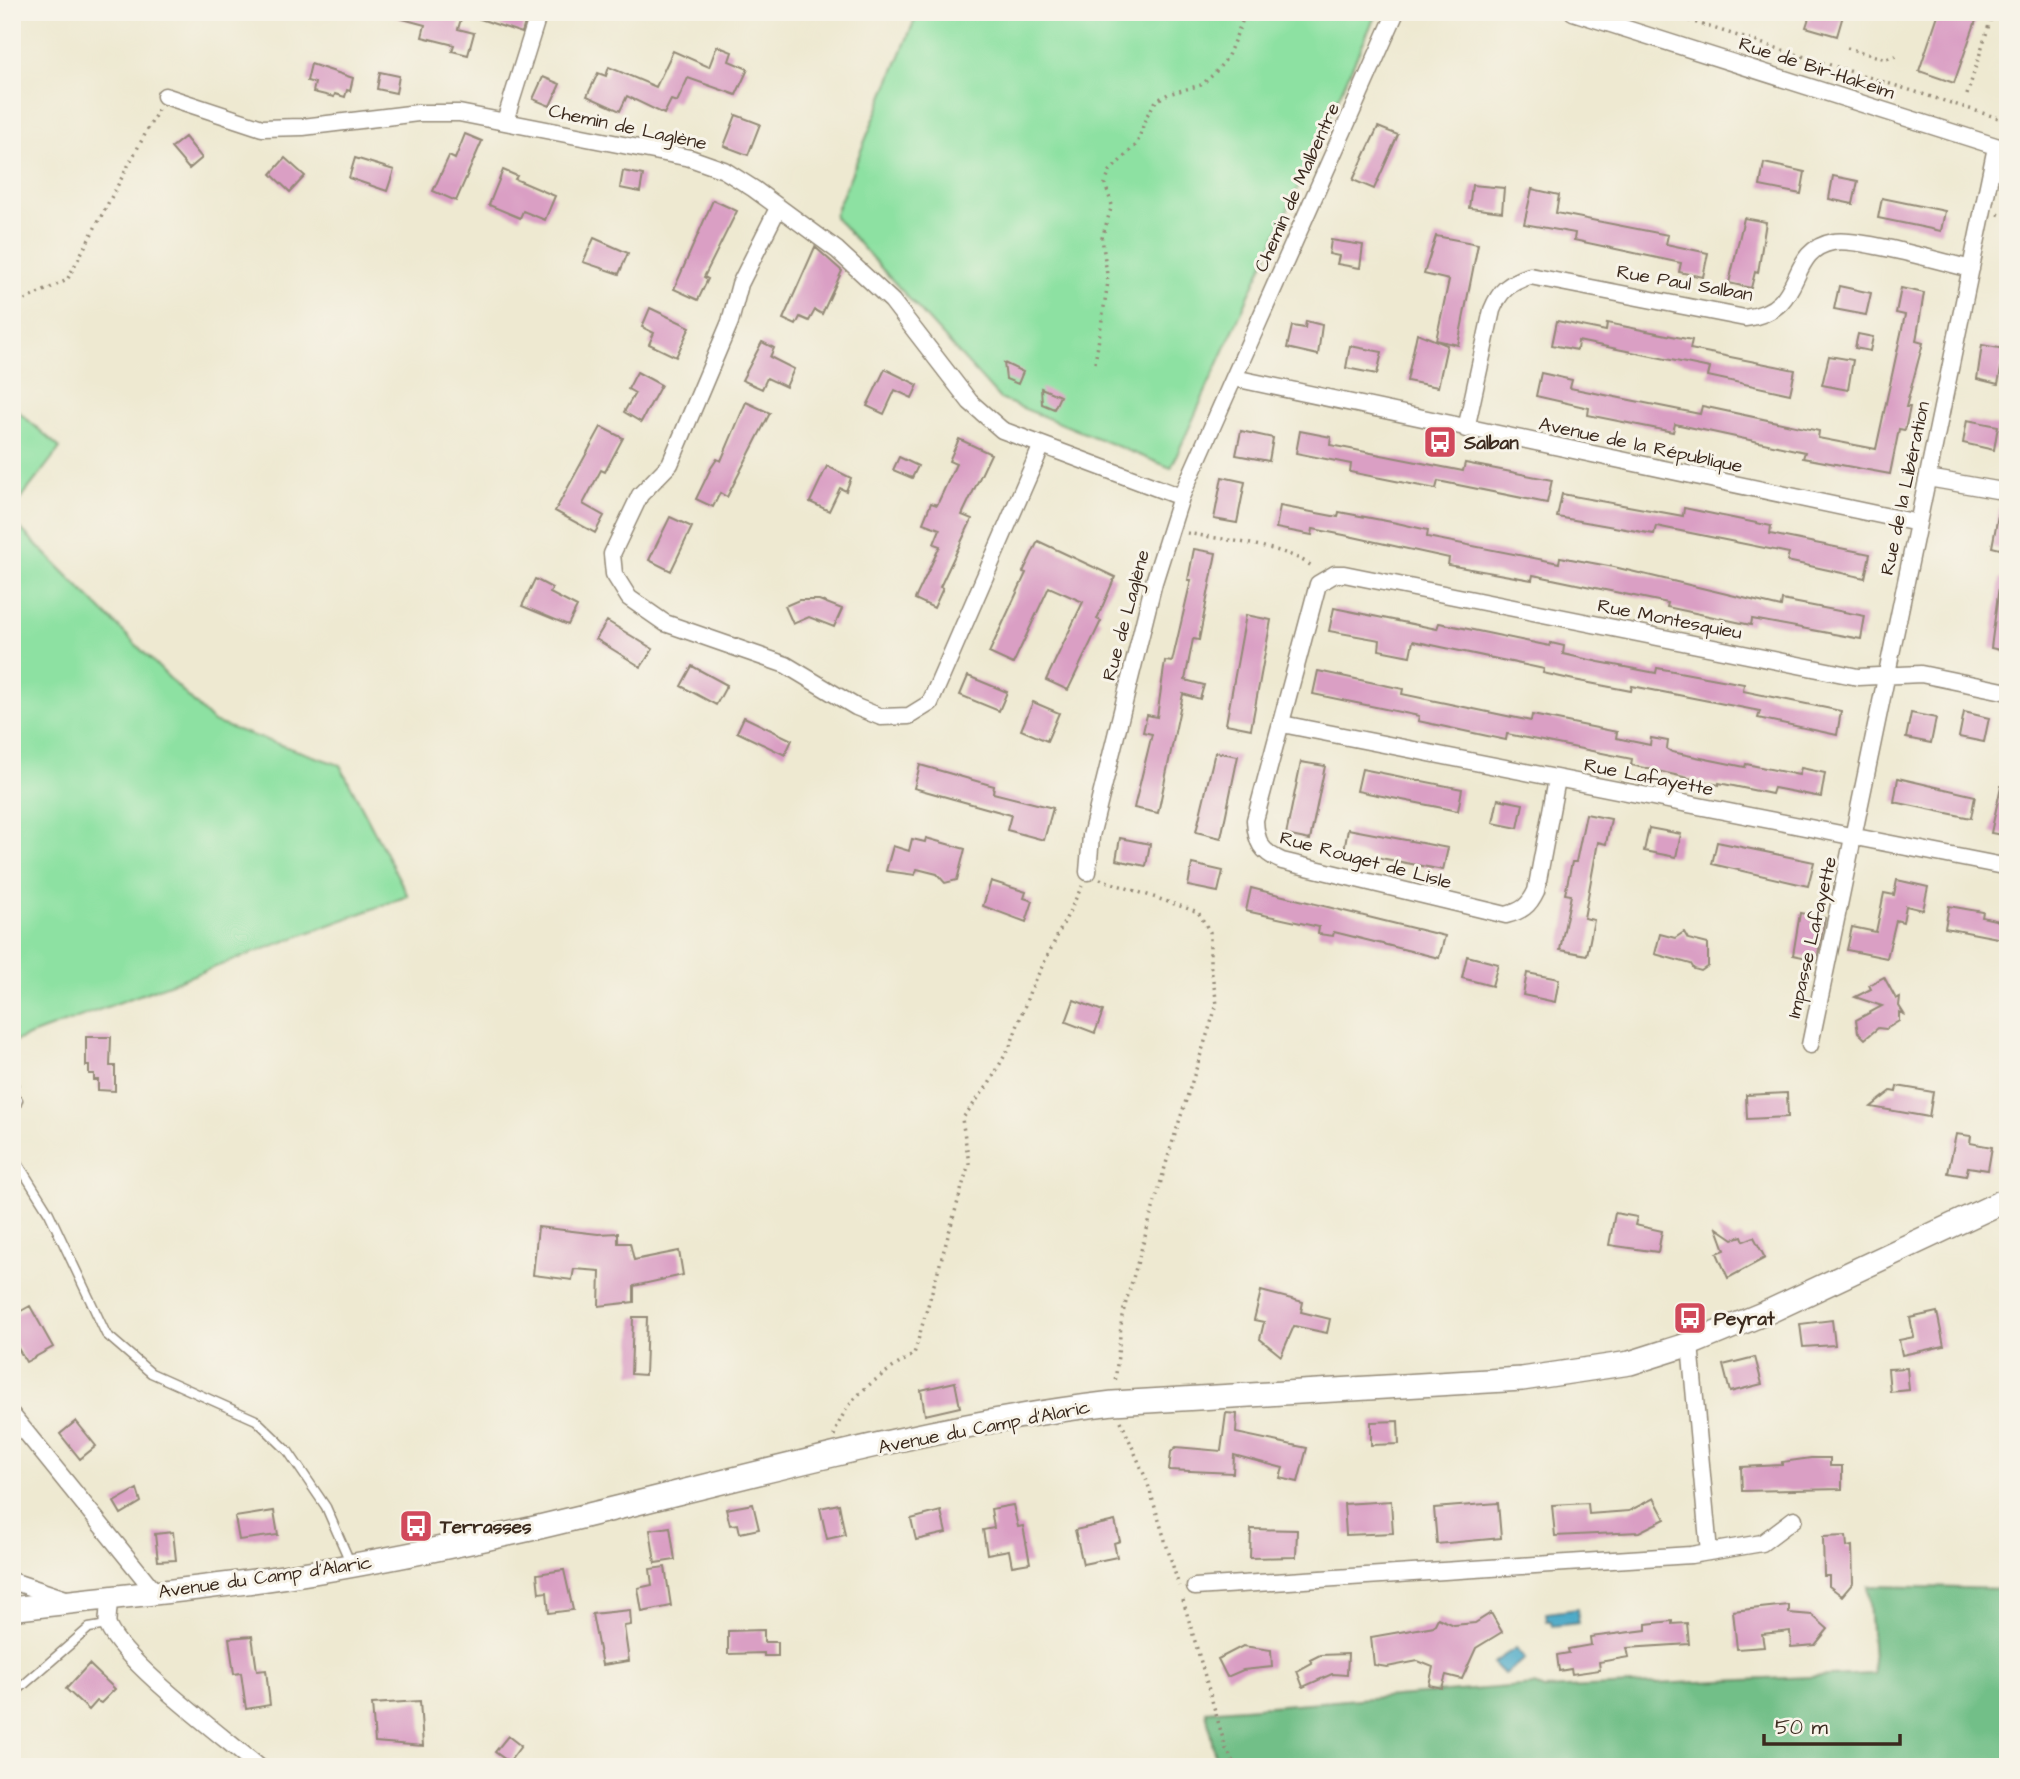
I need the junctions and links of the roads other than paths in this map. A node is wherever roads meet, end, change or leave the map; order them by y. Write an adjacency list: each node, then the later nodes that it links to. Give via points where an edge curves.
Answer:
1 (539, 12): 5 (street)
2 (1396, 12): 9 (street, Chemin de Malbentre)
3 (1573, 12): 6 (street, Rue de Bir-Hakeim)
4 (165, 96): 5 (street, Chemin de Laglène, via 262,128 418,113 459,113)
5 (505, 121): 7 (street, Chemin de Laglène, via 690,158 724,170)
6 (2002, 148): 8 (street, Rue de la Libération)
7 (778, 208): 11 (street, Chemin de Laglène, via 837,250 892,301 970,402 1002,430); 11 (street, via 740,284 730,323 670,464 640,495 612,554 614,574 628,598 665,623 786,665 856,707 881,717 909,716 930,703)
8 (1971, 269): 10 (street, Rue Paul Salban, via 1834,241 1802,261 1786,299 1762,316 1745,318 1530,276 1511,283 1492,310); 12 (street, Rue de la Libération)
9 (1234, 378): 10 (street, Avenue de la République); 14 (street, Rue de Laglène)
10 (1466, 429): 15 (street, Avenue de la République)
11 (1042, 445): 14 (street, Chemin de Laglène)
12 (1928, 478): 13 (street); 15 (street, Rue de la Libération)
13 (2008, 492)
14 (1181, 497): 23 (street, Rue de Laglène, via 1154,582 1091,836)
15 (1917, 523): 17 (street, Rue de la Libération)
16 (1326, 578): 17 (street, Rue Montesquieu, via 1344,574 1858,677); 19 (street, Rue Rouget de Lisle, via 1312,598)
17 (1886, 677): 18 (street, Rue Montesquieu, via 1921,674); 21 (street, Rue de la Libération)
18 (2008, 692)
19 (1282, 724): 20 (street, Rue Lafayette); 20 (street, Rue Rouget de Lisle, via 1255,820 1258,844 1266,854 1491,914 1506,915 1531,904)
20 (1558, 779): 21 (street, Rue Lafayette)
21 (1855, 838): 22 (street, Rue Lafayette); 24 (street, Impasse Lafayette)
22 (2008, 867)
23 (1088, 872)
24 (1810, 1045)
25 (18, 1100): 26 (lane)
26 (12, 1116)
27 (12, 1154): 33 (lane, via 49,1213 106,1334 151,1373 256,1420 288,1451 326,1507)
28 (2008, 1199): 29 (main road, Avenue du Camp d'Alaric)
29 (1690, 1344): 32 (street); 33 (main road, Avenue du Camp d'Alaric, via 1630,1363 1522,1379 1113,1403 1001,1419)
30 (12, 1415): 36 (street)
31 (1794, 1519): 32 (street, via 1762,1543)
32 (1709, 1552): 35 (street)
33 (351, 1565): 36 (main road, Avenue du Camp d'Alaric)
34 (12, 1581): 38 (street)
35 (1195, 1587)
36 (155, 1592): 37 (main road, Avenue du Camp d'Alaric)
37 (108, 1600): 38 (main road, Avenue du Camp d'Alaric); 40 (street)
38 (72, 1601): 39 (main road, Avenue du Camp d'Alaric)
39 (12, 1609)
40 (107, 1625): 41 (lane, via 89,1628); 42 (street, via 141,1666)
41 (12, 1695)
42 (259, 1767)

